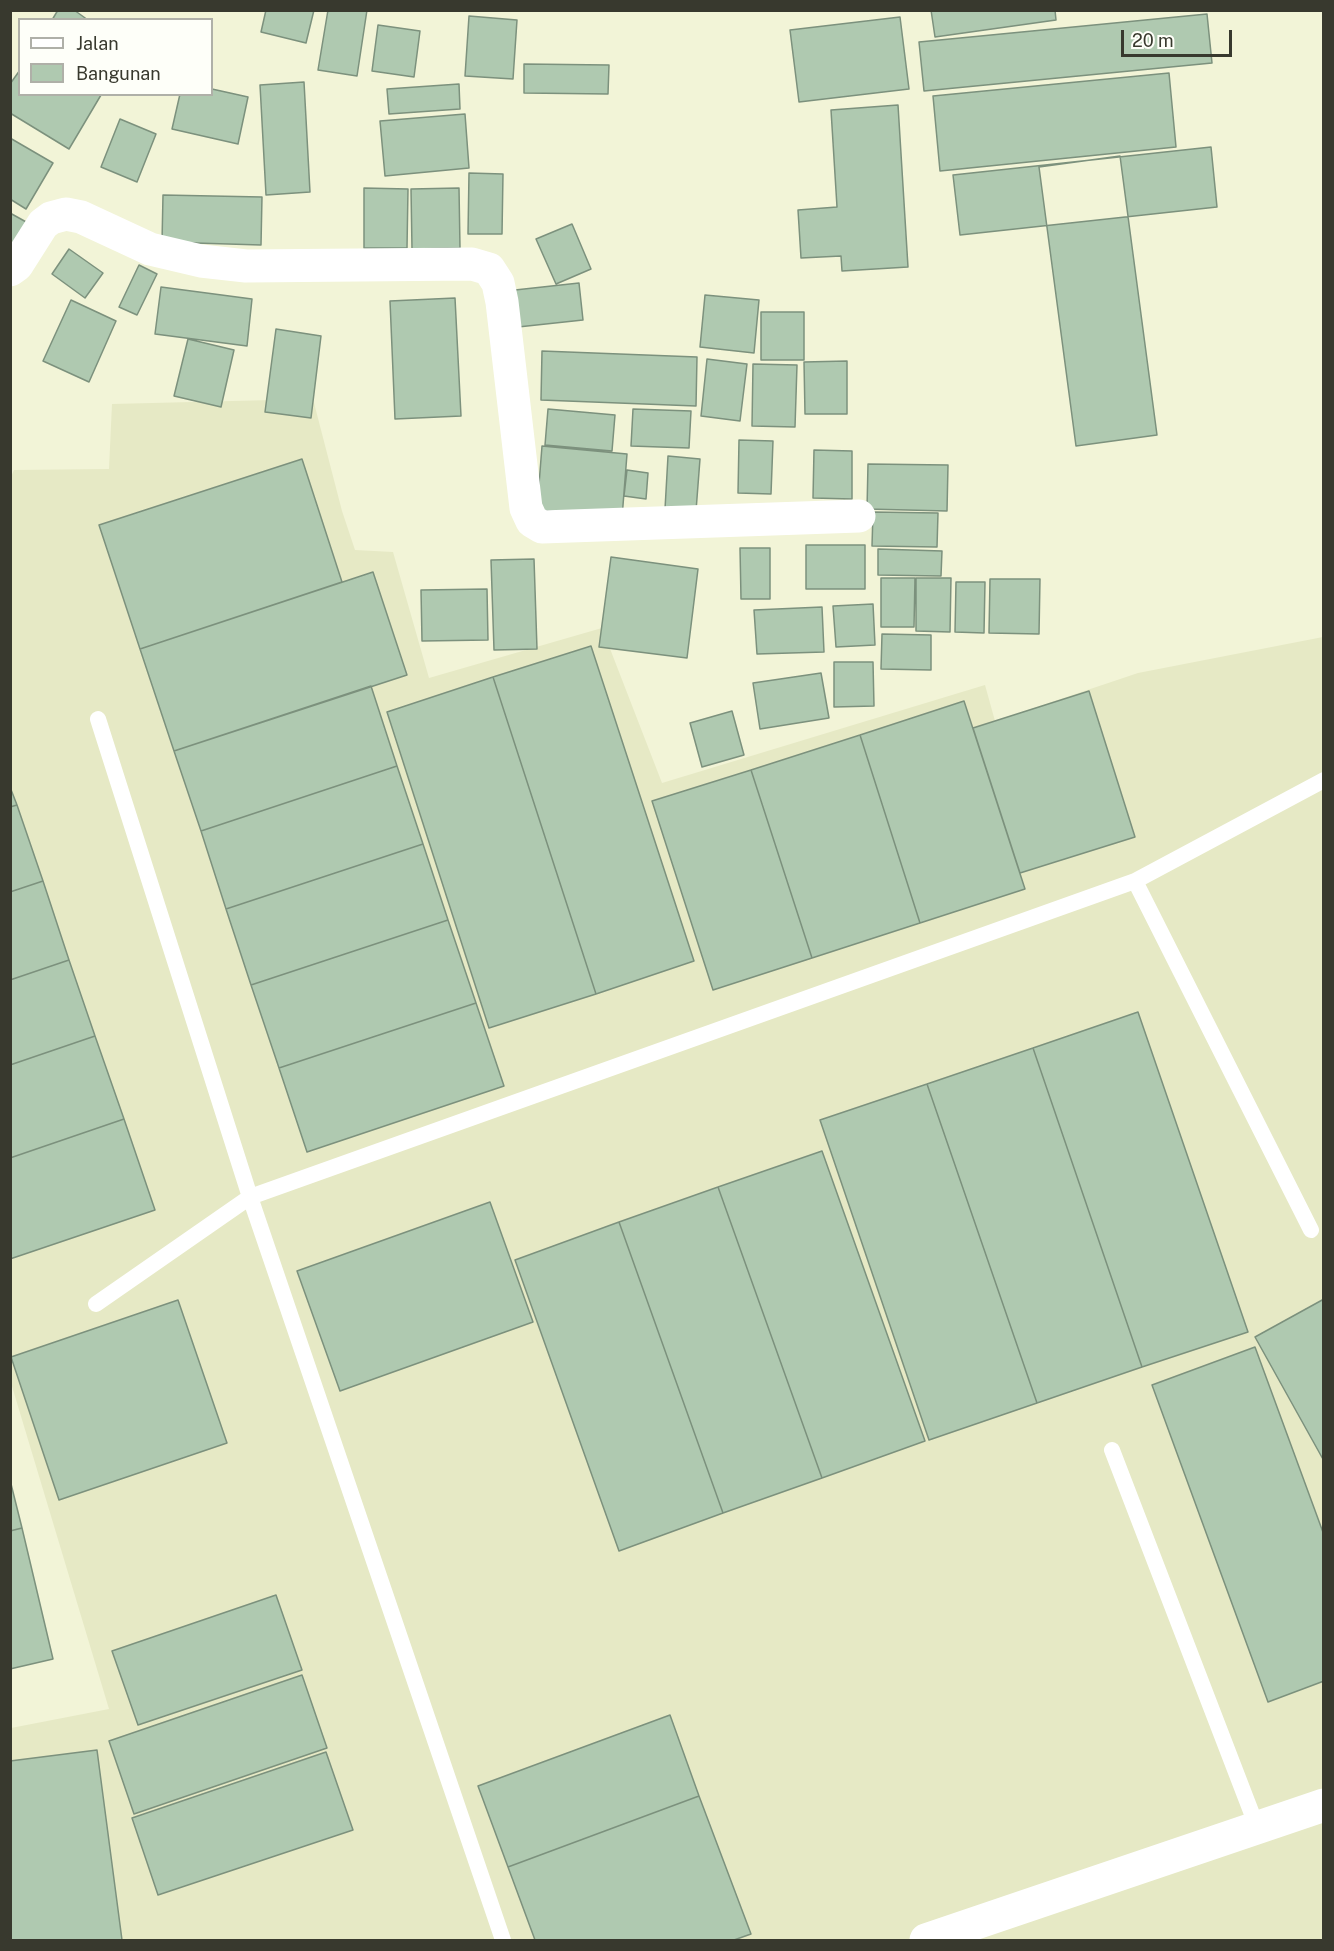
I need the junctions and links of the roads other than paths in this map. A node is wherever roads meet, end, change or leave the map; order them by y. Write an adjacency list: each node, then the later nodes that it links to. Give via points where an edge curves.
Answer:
1 (10, 270): 2 (street, via 43,224 66,214 150,249 224,264 472,264 489,269 498,283 526,508 532,521 542,527)
2 (859, 516)
3 (98, 719): 6 (lane)
4 (1323, 780): 5 (lane)
5 (1136, 880): 6 (lane); 7 (lane)
6 (249, 1197): 8 (lane); 12 (lane)
7 (1311, 1230)
8 (96, 1304)
9 (1112, 1450): 11 (lane)
10 (1323, 1805): 11 (street)
11 (1257, 1827): 13 (street)
12 (502, 1941)
13 (926, 1941)

